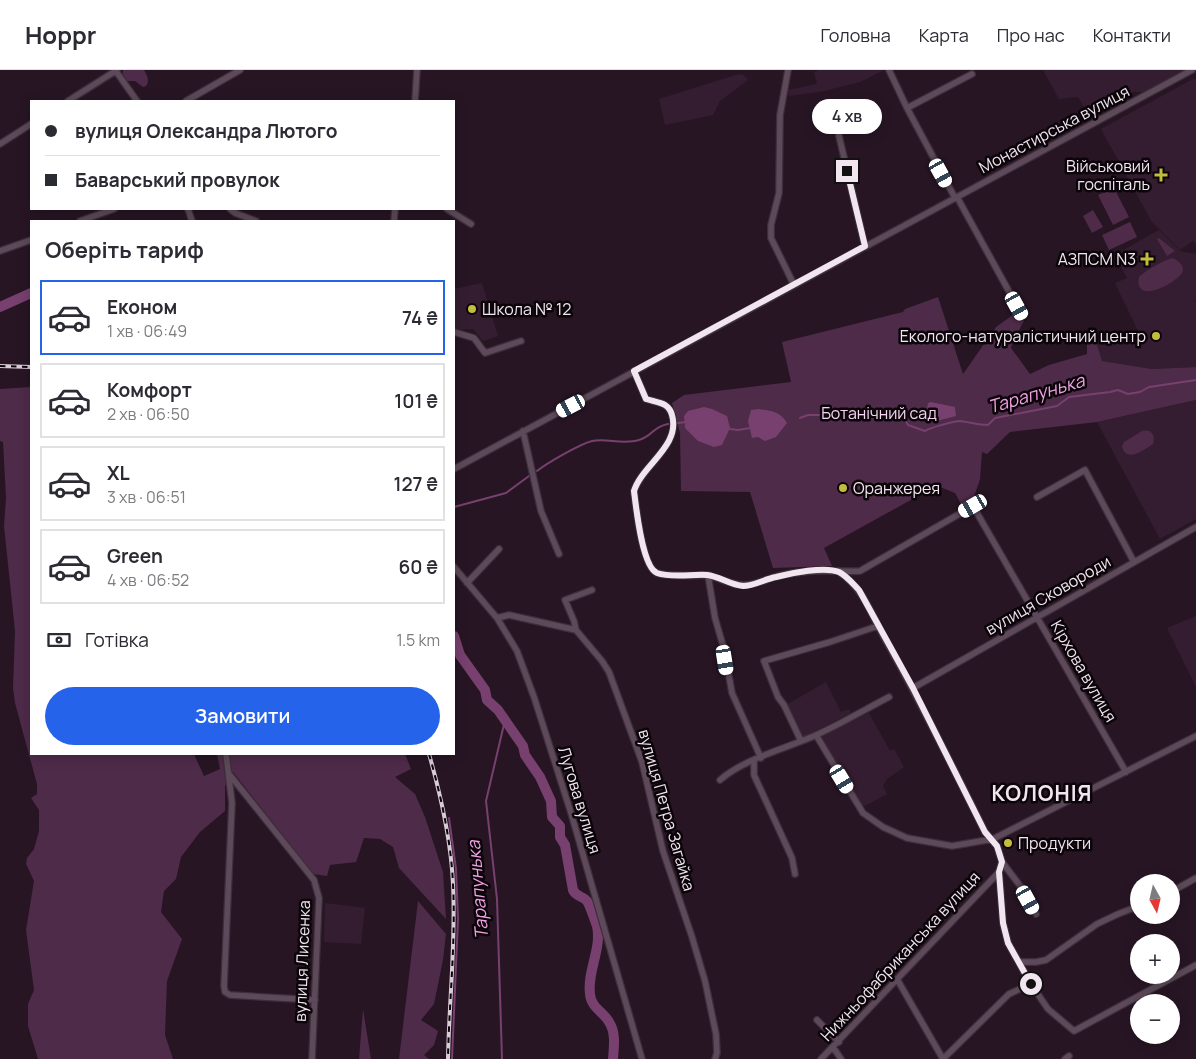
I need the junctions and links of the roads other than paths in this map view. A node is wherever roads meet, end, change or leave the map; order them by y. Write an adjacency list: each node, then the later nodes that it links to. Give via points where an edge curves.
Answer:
1 (116, 70): 8 (street); 9 (street)
2 (240, 70): 10 (street)
3 (417, 70): 11 (street)
4 (788, 70): 26 (street, via 780,115 779,193 771,238)
5 (889, 70): 12 (street)
6 (1192, 70): 16 (street, Монастирська вулиця)
7 (972, 74): 12 (street)
8 (70, 100)
9 (135, 100)
10 (188, 100)
11 (414, 100)
12 (907, 108): 16 (street)
13 (30, 125): 15 (street)
14 (839, 136): 24 (street)
15 (0, 144)
16 (956, 197): 24 (street, Монастирська вулиця); 27 (street)
17 (111, 210): 20 (street)
18 (231, 210): 21 (street)
19 (449, 210): 22 (street)
20 (83, 220)
21 (253, 220)
22 (471, 224)
23 (30, 240): 25 (street)
24 (865, 246): 26 (street, Монастирська вулиця)
25 (0, 251)
26 (794, 285): 30 (street, Монастирська вулиця)
27 (1022, 315)
28 (455, 332): 29 (street, via 474,338 485,353)
29 (521, 341)
30 (634, 371): 31 (street, Монастирська вулиця); 40 (street, via 646,399 667,406 673,422 667,444 637,482 634,491 643,547 651,568 656,572)
31 (523, 432): 32 (street, Монастирська вулиця); 36 (street, via 541,511)
32 (455, 468)
33 (1037, 497): 37 (street, via 1085,470)
34 (1196, 527): 37 (street, вулиця Сковороди)
35 (498, 550): 41 (street)
36 (559, 554)
37 (1134, 562): 43 (street, вулиця Сковороди)
38 (455, 568): 41 (street, Лугова вулиця)
39 (839, 572): 40 (street, via 803,572 743,586); 43 (street, Кірхова вулиця, via 860,571 973,506); 45 (street, via 859,590)
40 (708, 575): 53 (street, via 732,694)
41 (467, 583): 44 (street, Лугова вулиця)
42 (592, 590): 46 (street, via 565,600)
43 (1037, 617): 47 (street, вулиця Сковороди); 55 (street, Кірхова вулиця)
44 (497, 618): 46 (street, via 509,616); 75 (street, Лугова вулиця, via 517,651 534,697)
45 (878, 626): 47 (street); 51 (street, via 764,661)
46 (576, 630): 76 (street, вулиця Петра Загайка, via 609,672 642,762 663,851 705,981 716,1034)
47 (913, 688): 58 (street, via 985,832)
48 (888, 697): 49 (street)
49 (816, 735): 51 (street); 58 (street, via 863,813 883,827 907,838 952,846)
50 (1196, 736): 55 (street)
51 (801, 741): 53 (street)
52 (226, 755): 56 (street)
53 (761, 758): 54 (street)
54 (754, 761): 57 (street); 61 (street, via 754,775 792,858)
55 (1126, 772): 58 (street)
56 (229, 774): 70 (street, вулиця Лисенка, via 314,880 319,898); 70 (street, via 232,803 226,992 230,995)
57 (720, 780)
58 (993, 839): 59 (street)
59 (1002, 862): 60 (street); 65 (street)
60 (999, 872): 66 (street, via 1003,923 1008,943); 68 (street, Нижньофабриканська вулиця)
61 (795, 874)
62 (1196, 878): 63 (street)
63 (1180, 887)
64 (1130, 909): 66 (street, via 1097,924 1046,960)
65 (1036, 914)
66 (1020, 962): 69 (street)
67 (1196, 965): 69 (street, via 1074,1031 1048,1009)
68 (897, 979): 72 (street, Нижньофабриканська вулиця); 79 (street)
69 (1031, 984): 79 (street, via 1009,994)
70 (315, 1000): 74 (street, вулиця Лисенка)
71 (817, 1020): 72 (street)
72 (839, 1042): 73 (street, Нижньофабриканська вулиця)
73 (833, 1047): 77 (street, Нижньофабриканська вулиця); 78 (street)
74 (312, 1059)
75 (642, 1059)
76 (715, 1059)
77 (822, 1059)
78 (841, 1059)
79 (943, 1059)

